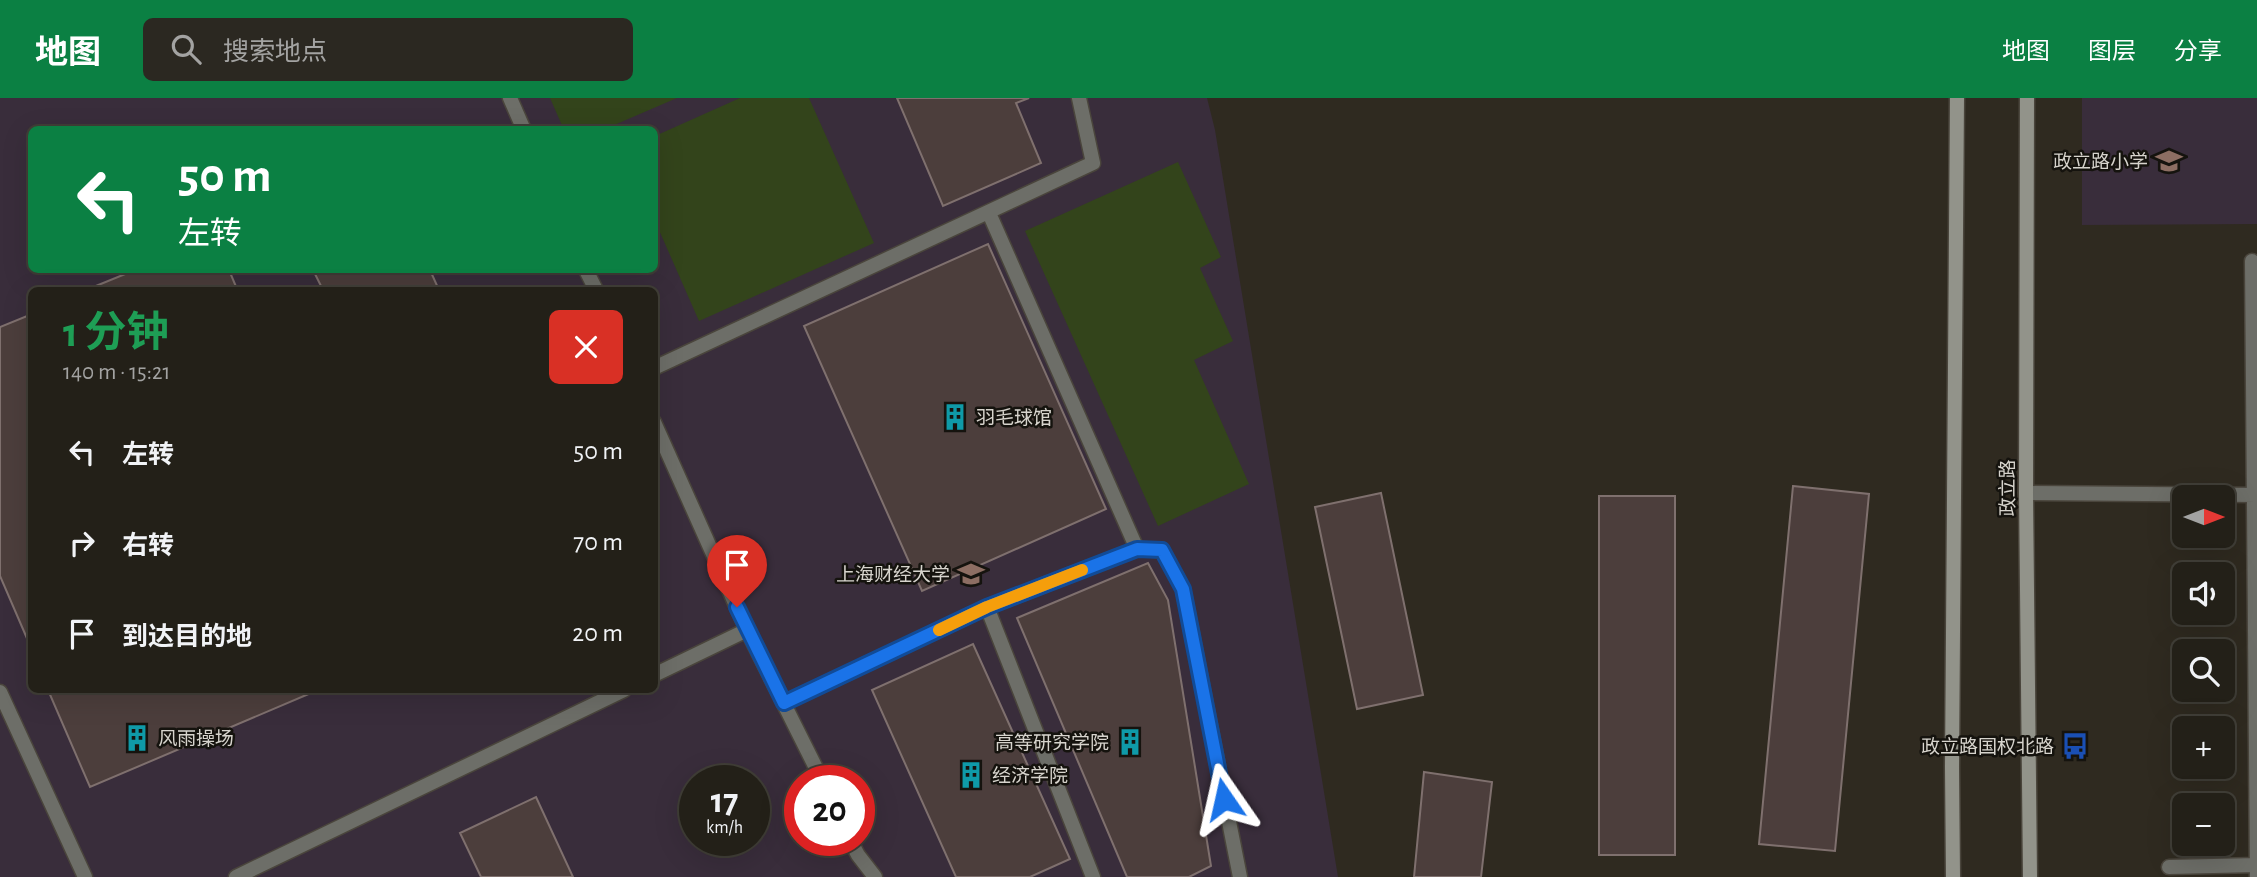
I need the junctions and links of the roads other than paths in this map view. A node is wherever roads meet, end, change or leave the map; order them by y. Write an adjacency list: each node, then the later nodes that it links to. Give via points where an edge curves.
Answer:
1 (510, 98): 5 (street)
2 (1079, 98): 6 (street, via 1093,163)
3 (1957, 98): 28 (main road)
4 (2027, 98): 10 (main road, 政立路)
5 (522, 126)
6 (989, 213): 8 (street); 12 (street)
7 (2252, 261): 11 (street)
8 (658, 366)
9 (658, 431): 14 (street)
10 (2026, 493): 11 (street); 29 (main road, 政立路)
11 (2256, 495): 21 (street)
12 (1137, 549): 13 (street); 27 (street, via 1162,550 1183,589)
13 (987, 607): 18 (street); 26 (street)
14 (747, 630): 15 (street); 18 (street)
15 (658, 673)
16 (0, 692): 23 (street)
17 (618, 693): 24 (street)
18 (784, 703): 19 (street)
19 (815, 765)
20 (859, 856): 25 (street)
21 (2257, 865): 22 (street); 30 (street)
22 (2169, 867)
23 (85, 877)
24 (236, 877)
25 (875, 877)
26 (1093, 877)
27 (1240, 877)
28 (1953, 877)
29 (2030, 877)
30 (2257, 877)

